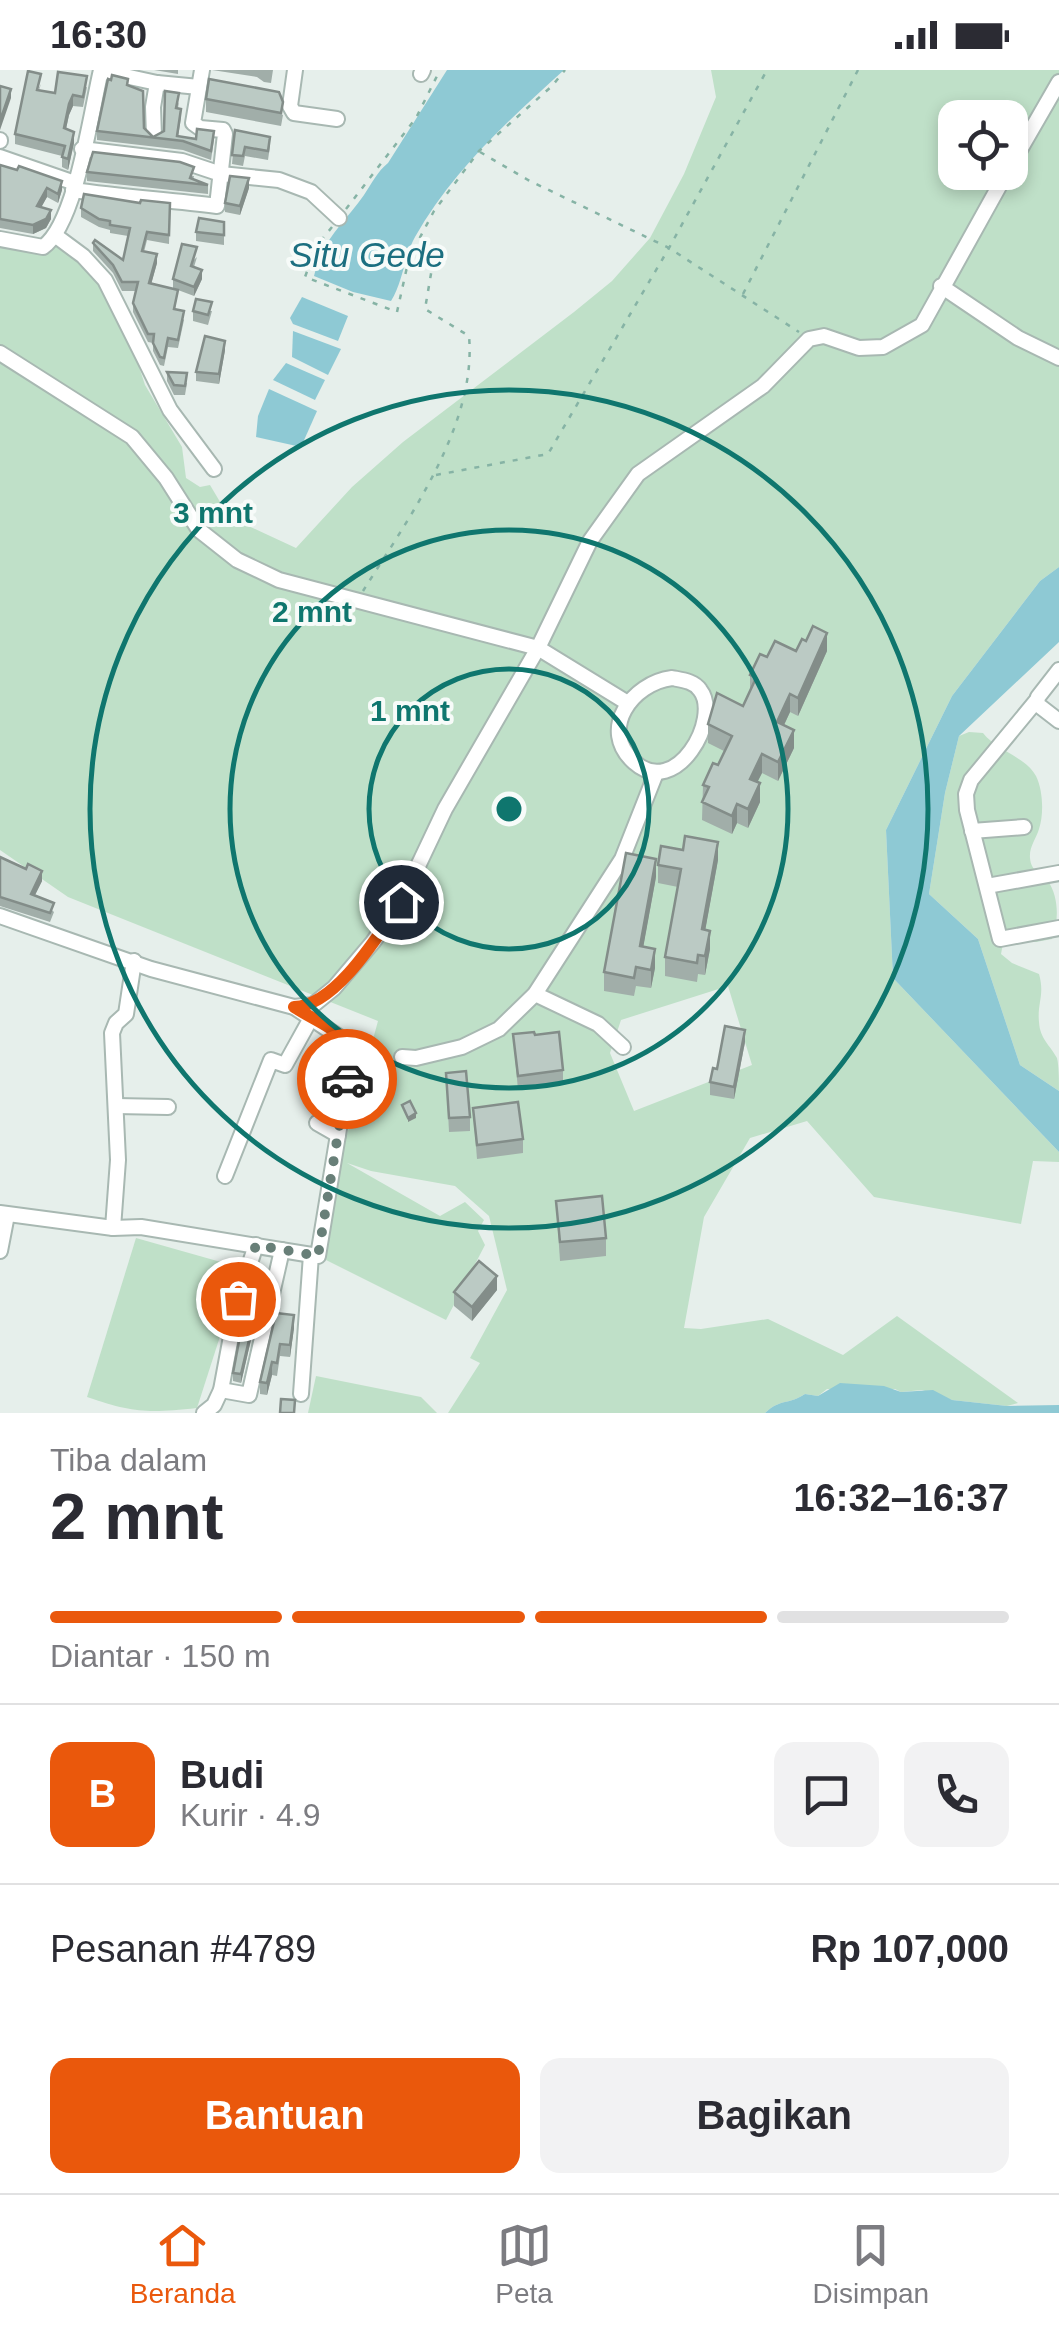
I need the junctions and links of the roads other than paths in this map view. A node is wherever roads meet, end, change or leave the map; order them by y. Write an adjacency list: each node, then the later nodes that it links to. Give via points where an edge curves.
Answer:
1 (101, 70): 5 (street); 10 (street)
2 (295, 70): 7 (street, via 294,113)
3 (201, 79): 5 (street); 6 (street); 12 (street, via 193,123 223,130)
4 (1059, 82): 8 (street)
5 (157, 83): 9 (street)
6 (219, 83)
7 (337, 119)
8 (1028, 135)
9 (154, 136)
10 (82, 149): 12 (street, via 182,161); 13 (street)
11 (0, 157): 13 (street)
12 (221, 174): 13 (street, via 217,206); 15 (street, via 279,180 310,192)
13 (74, 186): 16 (street)
14 (996, 190): 18 (street)
15 (340, 218)
16 (56, 236): 17 (street, via 43,247); 21 (street, via 106,280 170,410)
17 (0, 239)
18 (941, 286): 20 (street); 22 (street, via 922,325 884,347 809,338 763,386 638,474 590,541)
19 (0, 353): 22 (street, via 132,437 198,530 237,560 279,580)
20 (1059, 358)
21 (214, 470)
22 (538, 648): 25 (street); 36 (street, via 401,902 334,988)
23 (1059, 670): 24 (street)
24 (1037, 700): 26 (street); 29 (street, via 971,780 966,806)
25 (626, 702): 27 (street, via 625,752); 27 (street, via 654,680 685,680 703,692 707,708 685,760)
26 (1059, 721)
27 (656, 773): 35 (street, via 622,859)
28 (1024, 827): 29 (street)
29 (972, 831): 31 (street)
30 (1059, 873): 31 (street)
31 (987, 886): 33 (street, via 1000,939)
32 (0, 916): 34 (street)
33 (1059, 928)
34 (134, 961): 36 (street); 39 (street, via 126,1014 112,1034)
35 (535, 994): 37 (street, via 598,1024); 38 (street, via 500,1029 462,1047)
36 (303, 1010): 42 (street, via 350,1048); 43 (street, via 285,1066 271,1060)
37 (624, 1047)
38 (402, 1057)
39 (116, 1106): 40 (street); 45 (street)
40 (168, 1107)
41 (317, 1123): 42 (street)
42 (338, 1135): 49 (street, via 318,1256)
43 (225, 1176)
44 (4, 1214): 45 (street); 48 (street)
45 (113, 1228): 46 (street)
46 (256, 1245): 47 (street); 50 (street)
47 (282, 1250): 49 (street); 50 (street, via 250,1395)
48 (0, 1251)
49 (311, 1255): 51 (street)
50 (221, 1390): 52 (street)
51 (301, 1394)
52 (206, 1413)

